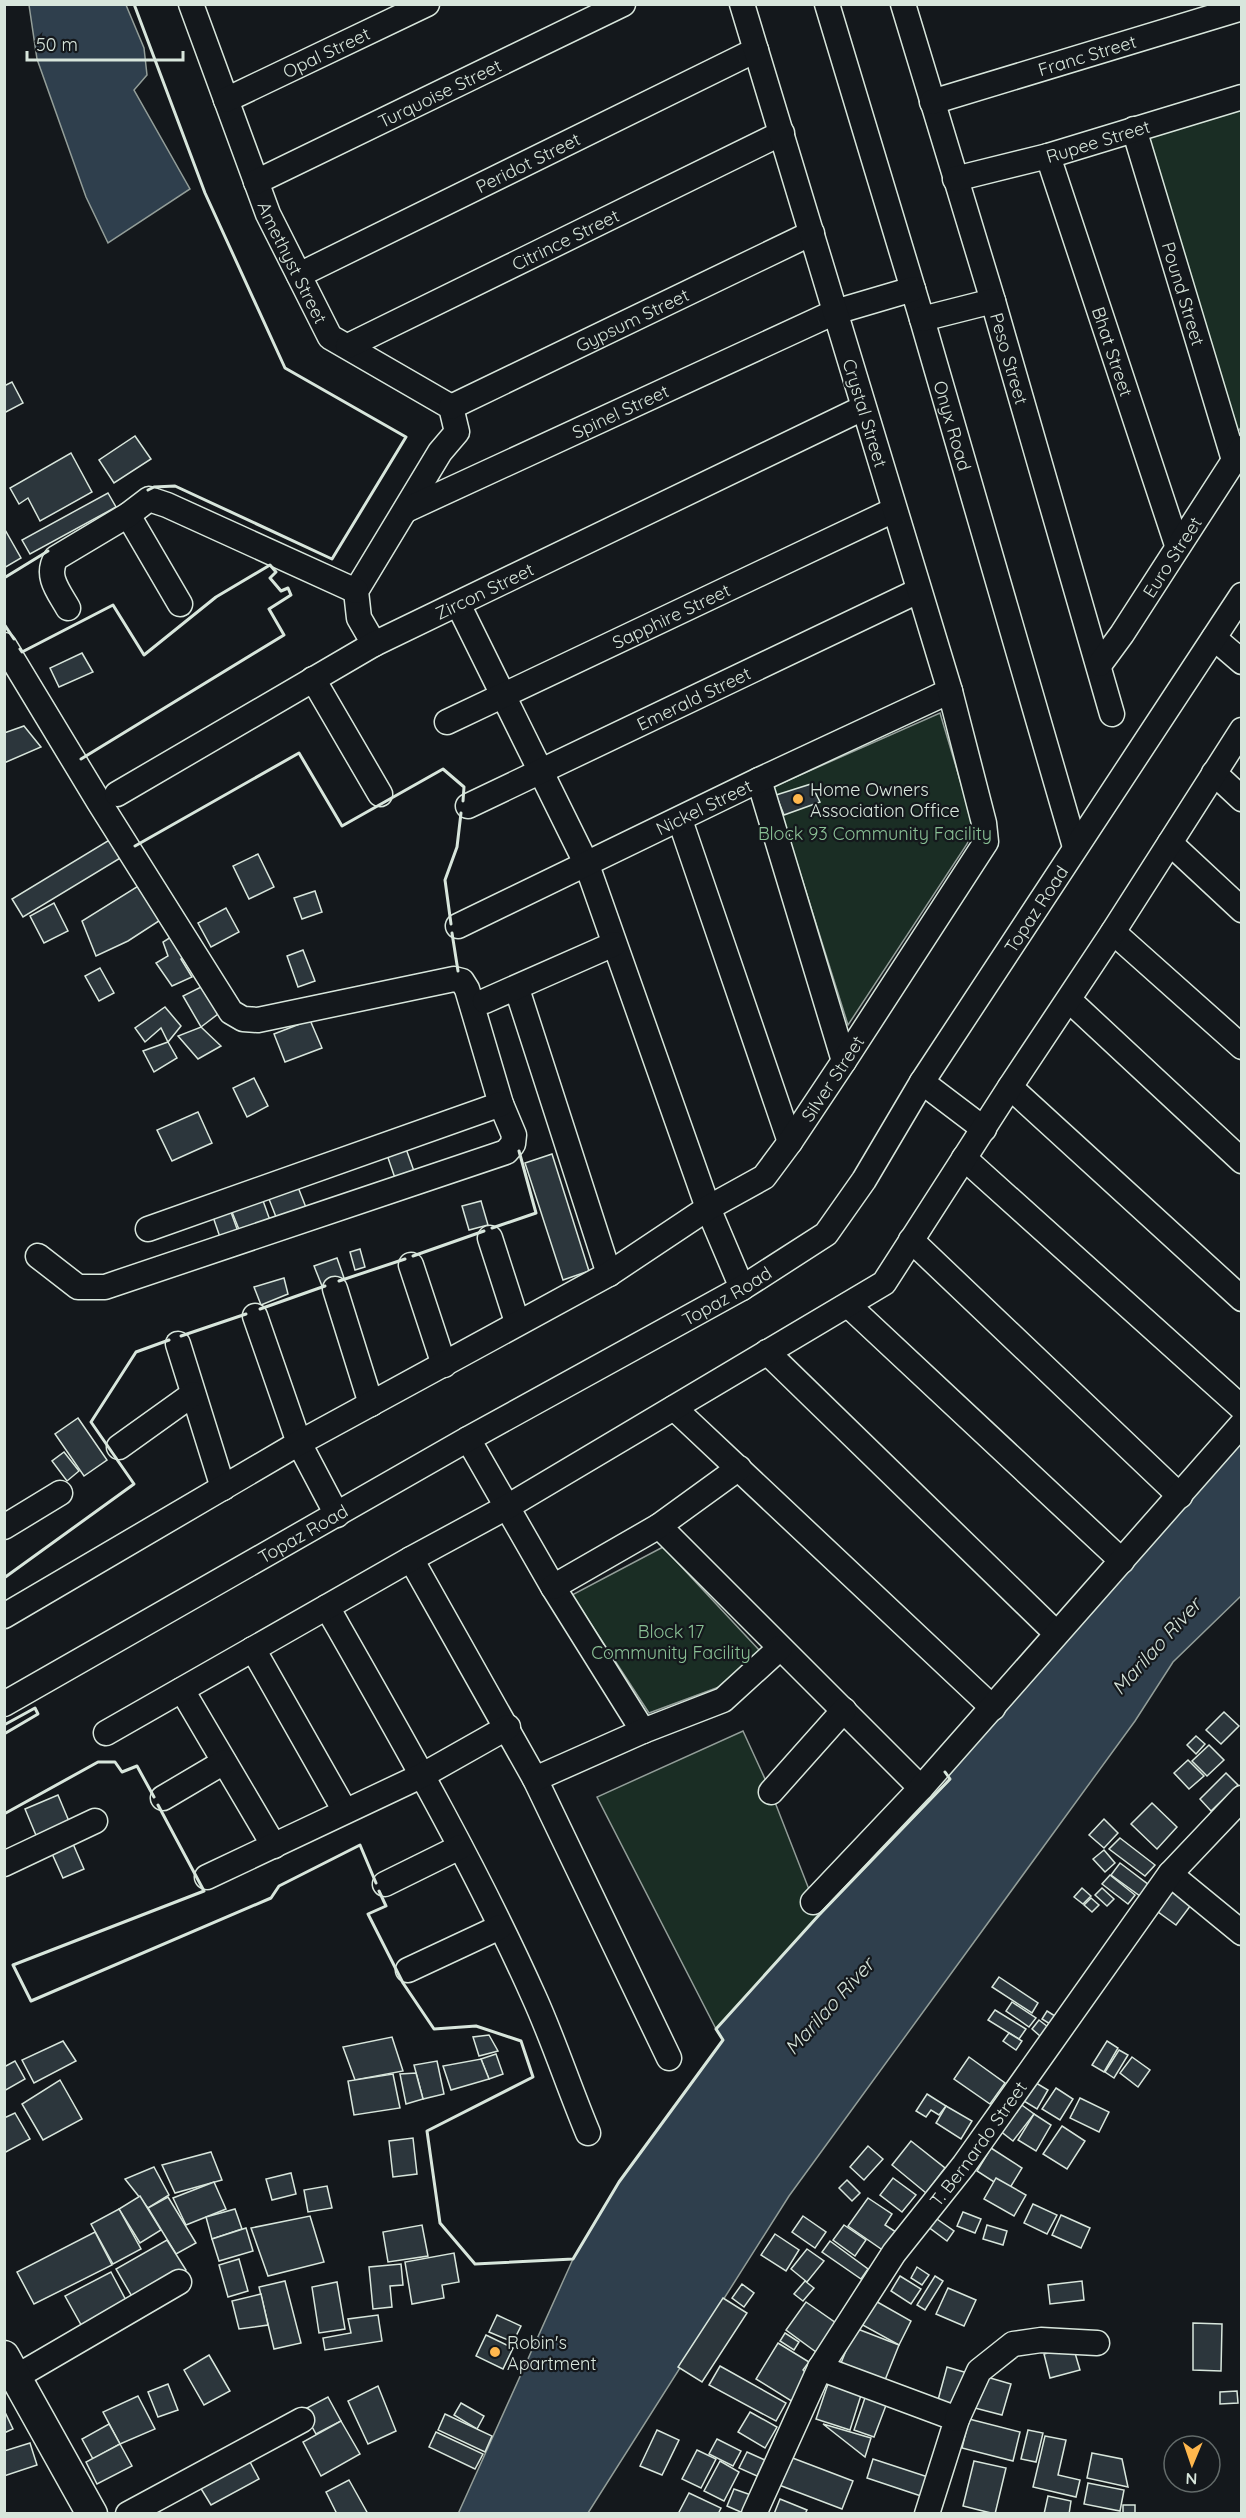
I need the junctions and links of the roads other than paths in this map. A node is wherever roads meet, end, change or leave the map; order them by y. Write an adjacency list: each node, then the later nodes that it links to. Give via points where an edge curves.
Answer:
1 (426, 4): 10 (street, Opal Street)
2 (623, 4): 16 (street, Turquoise Street)
3 (742, 4): 8 (street, Crystal Street)
4 (827, 4): 19 (street, Onyx Road)
5 (903, 4): 11 (street, Peso Street)
6 (197, 7): 10 (street, Amethyst Street)
7 (1242, 8): 11 (street, Franc Street)
8 (756, 50): 13 (street, Crystal Street); 18 (street, Peridot Street)
9 (1242, 96): 12 (street, Rupee Street)
10 (226, 100): 16 (street, Amethyst Street)
11 (932, 102): 15 (street, Peso Street)
12 (1134, 129): 14 (street, Rupee Street); 26 (street, Pound Street)
13 (782, 133): 17 (street, Crystal Street); 23 (street, Citrince Street)
14 (1048, 156): 15 (street, Rupee Street); 30 (street, Bhat Street)
15 (955, 179): 20 (street, Peso Street)
16 (256, 182): 18 (street, Amethyst Street)
17 (812, 233): 21 (street, Crystal Street); 24 (street, Gypsum Street)
18 (298, 274): 23 (street, Amethyst Street, via 330,337)
19 (913, 289): 21 (street, Spinel Street); 22 (street, Onyx Road)
20 (993, 301): 22 (street); 41 (street, Peso Street)
21 (835, 312): 25 (street, Crystal Street); 27 (street, Spinel Street)
22 (922, 320): 58 (street, Onyx Road)
23 (348, 346): 24 (street, Amethyst Street)
24 (451, 407): 27 (street, via 457,432 440,452)
25 (863, 408): 28 (street, Crystal Street); 35 (street, Zircon Street)
26 (1238, 454): 30 (street, Euro Street)
27 (405, 510): 31 (street)
28 (894, 510): 32 (street, Crystal Street); 44 (street, Sapphire Street)
29 (128, 515): 31 (street, via 149,499 167,505); 34 (street); 36 (street, via 56,558 51,567 52,578)
30 (1177, 545): 41 (street, Euro Street)
31 (356, 591): 38 (street, via 359,618)
32 (918, 591): 43 (street, Crystal Street); 48 (street, Emerald Street)
33 (1242, 594): 37 (street, Topaz Road)
34 (180, 604)
35 (458, 604): 38 (street, Zircon Street); 44 (street)
36 (68, 608)
37 (1214, 638): 40 (street); 58 (street, Topaz Road)
38 (374, 644): 42 (street, Zircon Street)
39 (4, 645): 71 (street, via 231,1012 243,1019 258,1020 454,979 462,981)
40 (1242, 662)
41 (1100, 664): 45 (street, Peso Street)
42 (313, 679): 51 (street, Zircon Street); 52 (street)
43 (950, 691): 50 (street, Nickel Street); 56 (street, Crystal Street)
44 (502, 696): 46 (street, Sapphire Street); 48 (street)
45 (1112, 714)
46 (447, 722)
47 (1242, 730): 49 (street)
48 (539, 773): 54 (street, Emerald Street); 59 (street)
49 (1214, 773): 53 (street); 57 (street)
50 (759, 780): 55 (street, Nickel Street); 68 (street)
51 (117, 794)
52 (380, 794)
53 (1242, 799)
54 (468, 806)
55 (680, 820): 59 (street, Nickel Street); 73 (street)
56 (984, 823): 68 (street, Silver Street, via 986,842)
57 (1170, 843): 60 (street); 62 (street)
58 (1075, 847): 69 (street, Topaz Road)
59 (587, 865): 61 (street, Nickel Street); 63 (street)
60 (1242, 910)
61 (458, 926)
62 (1113, 932): 65 (street); 67 (street)
63 (614, 944): 64 (street); 76 (street)
64 (517, 988): 66 (street); 82 (street)
65 (1069, 1000): 70 (street); 75 (street)
66 (485, 1001)
67 (1242, 1047)
68 (844, 1061): 73 (street, Silver Street)
69 (922, 1082): 72 (street); 83 (street, Topaz Road, via 864,1180 826,1234)
70 (1010, 1087): 72 (street); 85 (street)
71 (501, 1104): 77 (street); 80 (street, via 514,1135 506,1152 105,1287 78,1287)
72 (984, 1129): 74 (street)
73 (790, 1142): 76 (street, Silver Street, via 764,1177)
74 (964, 1158): 79 (street); 95 (street)
75 (1242, 1161)
76 (708, 1208): 82 (street, Silver Street); 83 (street)
77 (148, 1229)
78 (490, 1238): 88 (street)
79 (911, 1240): 86 (street, via 884,1283); 103 (street)
80 (38, 1256)
81 (411, 1265): 91 (street)
82 (609, 1274): 88 (street, Silver Street)
83 (742, 1288): 97 (street, Topaz Road)
84 (335, 1289): 93 (street)
85 (1242, 1299)
86 (848, 1305): 90 (street); 109 (street)
87 (255, 1316): 98 (street)
88 (517, 1322): 91 (street, Silver Street)
89 (178, 1344): 92 (street)
90 (767, 1352): 94 (street); 113 (street)
91 (444, 1365): 93 (street, Silver Street)
92 (193, 1394): 99 (street); 101 (street)
93 (371, 1404): 98 (street, Silver Street)
94 (674, 1408): 100 (street); 104 (street)
95 (1242, 1408)
96 (1242, 1424): 103 (street)
97 (468, 1438): 104 (street); 105 (street, Topaz Road)
98 (299, 1443): 101 (street, Silver Street); 105 (street)
99 (119, 1447)
100 (739, 1468): 106 (street); 118 (street)
101 (223, 1488): 112 (street, Silver Street)
102 (60, 1493): 107 (street)
103 (1180, 1496): 109 (street)
104 (507, 1507): 108 (street); 110 (street)
105 (337, 1515): 117 (street, Topaz Road)
106 (659, 1526): 110 (street); 114 (street)
107 (4, 1527)
108 (411, 1559): 111 (street); 120 (street)
109 (1122, 1561): 113 (street)
110 (553, 1587): 121 (street)
111 (327, 1607): 115 (street); 124 (street)
112 (4, 1616)
113 (1056, 1633): 118 (street)
114 (780, 1648): 119 (street); 121 (street, via 723,1700)
115 (253, 1649): 116 (street); 130 (street)
116 (182, 1690): 122 (street); 123 (street)
117 (4, 1704)
118 (993, 1708): 126 (street)
119 (844, 1710): 126 (street); 127 (street)
120 (508, 1727): 124 (street); 125 (street)
121 (643, 1731): 125 (street)
122 (106, 1733)
123 (224, 1762): 128 (street); 132 (street)
124 (423, 1775): 130 (street); 133 (street)
125 (536, 1779): 142 (street)
126 (921, 1788): 138 (street)
127 (771, 1792)
128 (163, 1798)
129 (1242, 1798): 135 (street, T. Bernardo Street)
130 (345, 1811): 132 (street)
131 (95, 1821): 134 (street)
132 (274, 1846): 136 (street)
133 (460, 1848): 137 (street); 139 (street)
134 (4, 1864)
135 (1170, 1874): 140 (street); 147 (street, T. Bernardo Street, via 964,2165 894,2253)
136 (207, 1877)
137 (385, 1884)
138 (813, 1902)
139 (500, 1927): 141 (street); 143 (street, via 535,1998)
140 (1242, 1933)
141 (408, 1970)
142 (669, 2058)
143 (588, 2133)
144 (179, 2283): 146 (street)
145 (1097, 2343): 148 (street, via 1041,2340 1013,2344 979,2371)
146 (10, 2367): 150 (main road)
147 (820, 2368): 148 (street); 152 (street, T. Bernardo Street)
148 (957, 2419): 153 (street)
149 (302, 2420): 151 (street)
150 (92, 2514)
151 (128, 2514)
152 (754, 2514)
153 (927, 2514)

